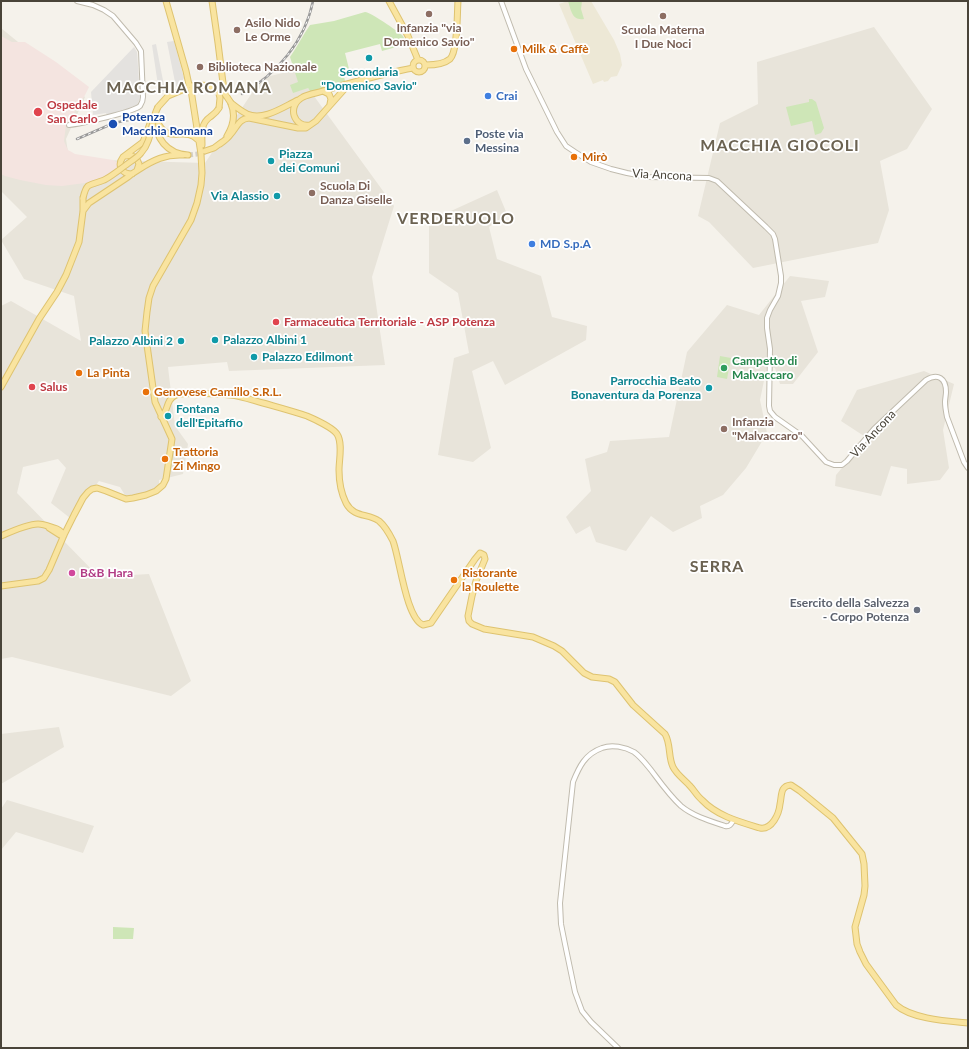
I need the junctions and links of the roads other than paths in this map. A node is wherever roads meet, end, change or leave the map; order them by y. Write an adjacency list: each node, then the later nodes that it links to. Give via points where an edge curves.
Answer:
1 (77, 1): 22 (street, via 93,5 114,16 136,43 140,51 143,97 139,107)
2 (166, 1): 10 (main road)
3 (212, 1): 16 (main road, via 223,83)
4 (389, 1): 7 (main road)
5 (458, 1): 8 (main road, via 452,57 445,62)
6 (501, 1): 31 (street, Via Ancona, via 526,69 566,146 591,162 627,173 648,177 718,180 770,231 777,244 781,276 778,296 767,318 769,406 774,417 802,436 826,462 837,466 844,464 874,429 926,380 937,377 945,383 947,418)
7 (418, 60): 8 (main road, via 424,61); 9 (main road, via 413,64)
8 (426, 65): 9 (main road, via 420,72)
9 (413, 68): 11 (main road)
10 (186, 71): 12 (main road); 15 (main road, via 185,83)
11 (349, 84): 14 (main road); 19 (main road)
12 (190, 87): 13 (main road, via 206,85); 15 (main road); 23 (main road)
13 (216, 88): 16 (main road); 25 (main road, bridge, via 220,98 219,108 203,124)
14 (323, 91): 17 (main road); 19 (main road, via 328,94)
15 (172, 94): 20 (main road, bridge, via 164,99)
16 (227, 94): 18 (main road, bridge)
17 (299, 100): 18 (main road, via 270,113 252,116); 21 (main road, via 293,109 294,116 302,125)
18 (232, 103): 24 (main road, via 233,121 228,134)
19 (330, 104): 21 (main road)
20 (154, 115): 23 (main road, via 157,123 168,134 190,135); 26 (main road, bridge, via 143,142); 27 (main road, bridge, via 156,131 161,141 172,151 186,155 175,154 159,158); 28 (main road, bridge, via 149,141 142,152 113,175 88,187 83,198)
21 (311, 124): 24 (main road, via 303,128 244,119)
22 (69, 125)
23 (199, 141): 25 (main road)
24 (220, 144): 25 (main road)
25 (203, 153): 30 (main road, via 197,203 149,298 145,331 155,402)
26 (125, 156): 27 (main road, via 120,164 121,169 126,173); 27 (main road, via 129,155 138,160 138,167)
27 (133, 173): 28 (main road)
28 (83, 211): 29 (main road, via 79,242 66,275 38,319)
29 (1, 387)
30 (161, 417): 32 (main road, via 172,439 163,485 151,493 126,499 97,488 92,490 83,498); 38 (main road, via 168,403 176,395 231,395 307,416 335,431 340,440 340,478 346,503 356,513 380,522 388,532 395,548 411,609 418,623 430,623 478,554 482,554 486,559 472,596 468,616 471,623 484,629 544,641 562,651 584,674 615,682 633,705 665,734 676,772 706,805)
31 (968, 468)
32 (69, 526): 33 (main road); 34 (main road)
33 (56, 530): 34 (main road, via 60,535); 35 (main road, via 37,524); 36 (main road, via 59,537)
34 (64, 535): 36 (main road)
35 (1, 536)
36 (57, 550): 37 (main road, via 49,570 41,580)
37 (1, 586)
38 (733, 821): 39 (main road, via 768,828 779,809 783,788 789,785 794,786 828,813 864,858 864,895 855,934 866,964 901,1009 923,1017); 40 (street, via 731,825 725,826 682,807 641,759 626,748 611,746 597,750 585,758 578,771 573,788 560,903 561,924 575,992 582,1011)
39 (968, 1023)
40 (618, 1048)

